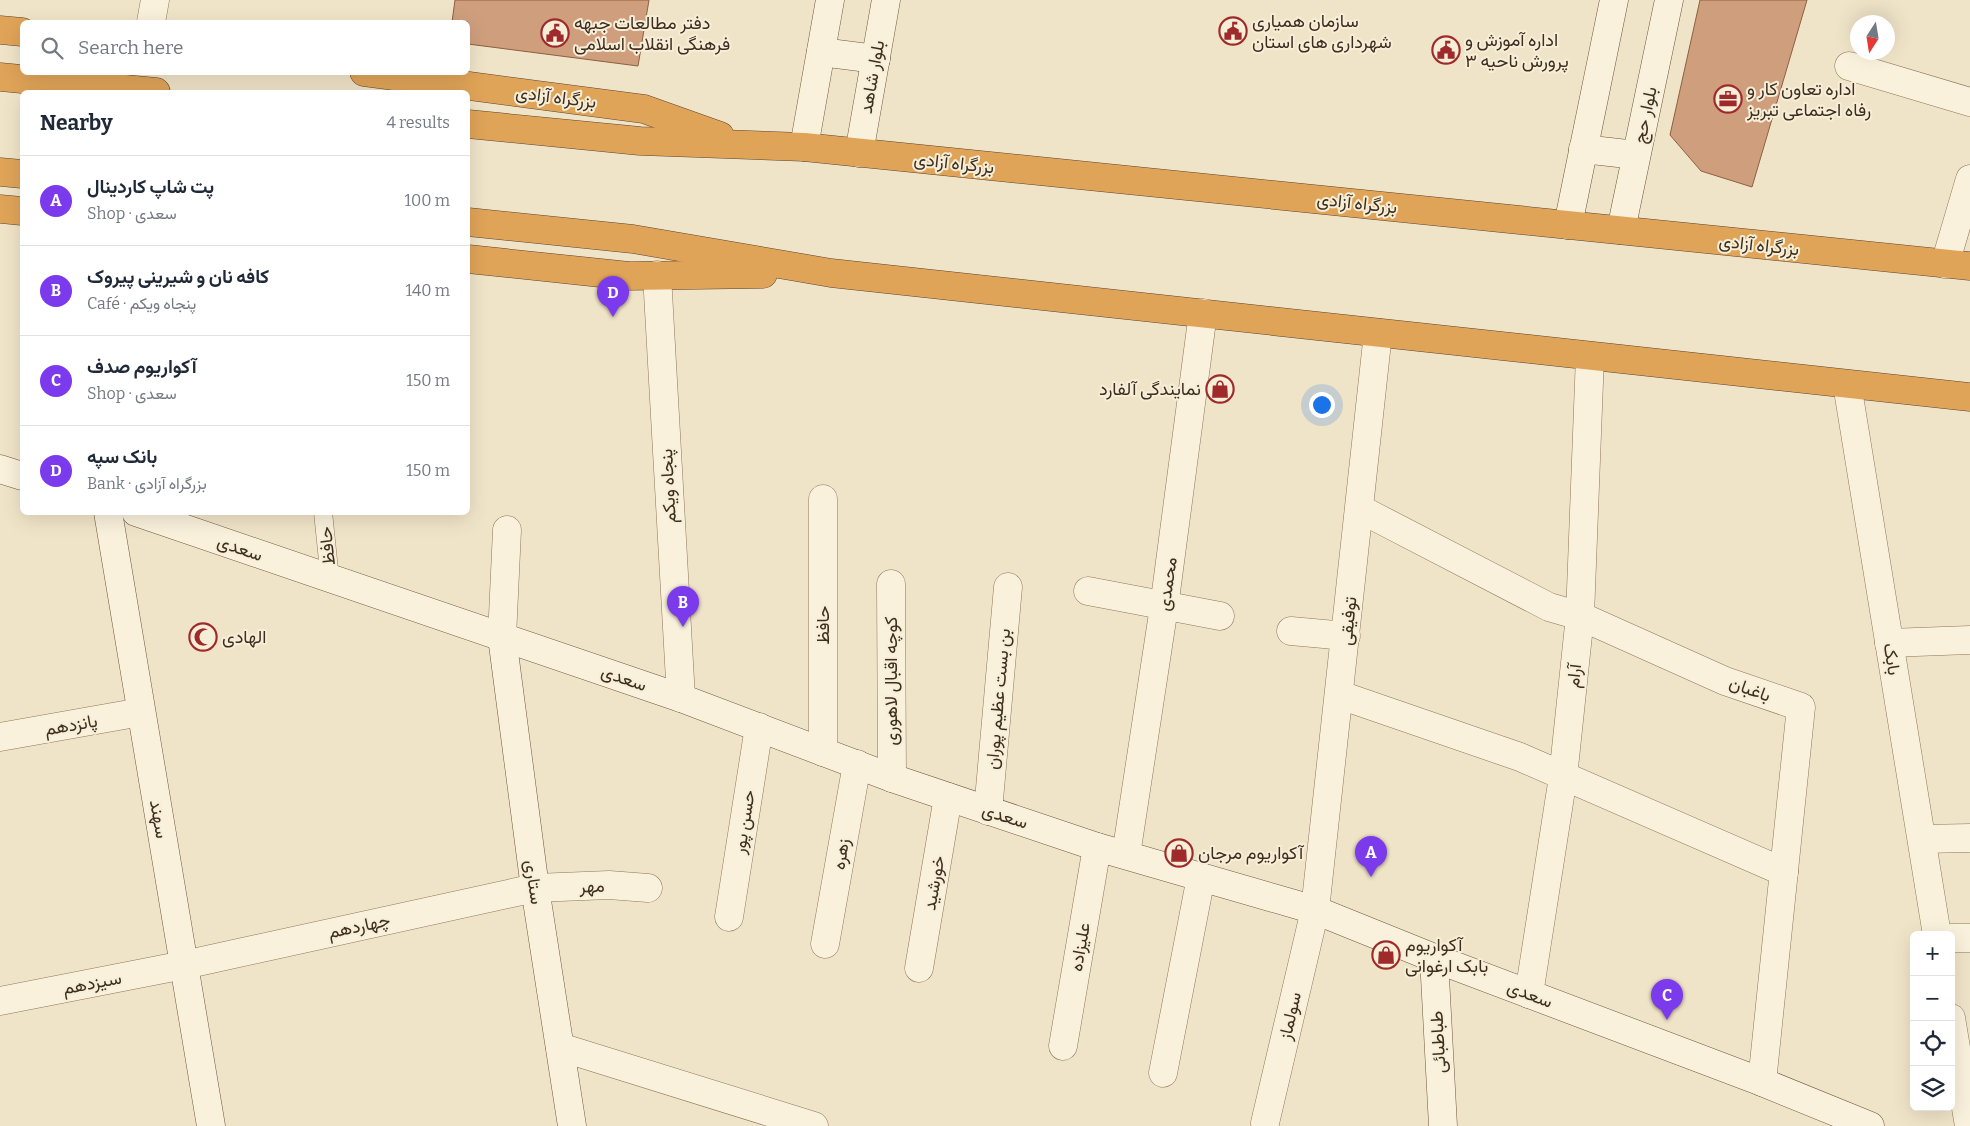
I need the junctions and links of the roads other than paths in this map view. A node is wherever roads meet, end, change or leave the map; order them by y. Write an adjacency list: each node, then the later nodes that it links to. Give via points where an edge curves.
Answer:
1 (155, 0): 6 (street)
2 (830, 0): 9 (street)
3 (886, 0): 10 (street, بلوار شاهد)
4 (1614, 0): 19 (street)
5 (1669, 0): 21 (street, بلوار حج)
6 (150, 20)
7 (0, 30): 8 (highway)
8 (20, 32)
9 (821, 52): 10 (street); 18 (street)
10 (876, 59): 20 (street, بلوار شاهد)
11 (1849, 66): 15 (street)
12 (387, 75): 17 (highway, بزرگراه آزادی, via 644,109)
13 (0, 77): 14 (highway)
14 (135, 90)
15 (1970, 102)
16 (470, 124): 17 (highway, بزرگراه آزادی, via 640,141)
17 (743, 144): 18 (highway, بزرگراه آزادی)
18 (804, 147): 20 (highway, بزرگراه آزادی)
19 (1583, 149): 21 (street); 28 (street)
20 (859, 153): 28 (highway, بزرگراه آزادی)
21 (1636, 155): 29 (street, بلوار حج)
22 (0, 172): 23 (highway)
23 (20, 174)
24 (1970, 179): 31 (street)
25 (0, 209): 26 (highway)
26 (20, 211)
27 (470, 222): 32 (highway, via 633,240)
28 (1568, 225): 29 (highway, بزرگراه آزادی)
29 (1621, 230): 31 (highway, بزرگراه آزادی)
30 (470, 258): 33 (highway, via 629,276)
31 (1958, 265)
32 (831, 273): 33 (highway); 34 (highway)
33 (657, 275): 60 (street, پنجاه ویکم)
34 (1203, 313): 35 (highway); 51 (street, محمدی)
35 (1378, 333): 36 (highway); 42 (street, توفیقی)
36 (1590, 356): 37 (highway); 53 (street, آرام)
37 (1846, 384): 38 (highway); 58 (street, بابک)
38 (1970, 397)
39 (0, 469): 40 (street)
40 (20, 475)
41 (823, 499): 64 (street, حافظ)
42 (1360, 509): 53 (street, باغبان, via 1549,607); 55 (street, توفیقی)
43 (108, 515): 61 (street, سهند)
44 (145, 515): 47 (street, سعدی)
45 (323, 515): 47 (lane, حافظ)
46 (507, 530): 56 (street, ستاری)
47 (330, 580): 56 (street, سعدی)
48 (891, 584): 67 (street, کوچه اقبال لاهوری)
49 (1008, 587): 69 (street, بن بست عظیم پوران)
50 (1088, 591): 51 (street)
51 (1164, 607): 52 (street); 73 (street, محمدی)
52 (1220, 616)
53 (1580, 616): 66 (street, آرام); 74 (street, باغبان, via 1725,680 1801,708)
54 (1291, 631): 55 (street)
55 (1346, 636): 59 (street, توفیقی)
56 (502, 637): 60 (street, سعدی); 76 (street, ستاری)
57 (1970, 640): 58 (street)
58 (1889, 643): 71 (street, بابک)
59 (1340, 695): 66 (street, via 1520,757); 78 (street, توفیقی)
60 (682, 698): 62 (street, سعدی)
61 (141, 712): 63 (street, پانزدهم); 85 (street, سهند)
62 (759, 727): 64 (street, سعدی); 79 (street, حسن پور)
63 (0, 737)
64 (823, 752): 65 (street, سعدی)
65 (857, 764): 67 (street, سعدی); 83 (street, زهره)
66 (1563, 776): 74 (street); 87 (street, آرام)
67 (892, 778): 68 (street, سعدی)
68 (948, 797): 69 (street, سعدی); 86 (street, خورشید)
69 (988, 811): 72 (street, سعدی)
70 (1970, 838): 71 (street)
71 (1922, 839): 80 (street, بابک)
72 (1097, 847): 73 (street, سعدی); 90 (street, علیزاده)
73 (1126, 855): 75 (street, سعدی)
74 (1784, 872): 93 (street, باغبان)
75 (1202, 877): 78 (street, سعدی); 92 (street)
76 (535, 888): 77 (street, مهر, via 609,885); 85 (street, چهاردهم); 91 (street, ستاری)
77 (648, 888)
78 (1315, 910): 84 (street, سعدی); 94 (street, سولماز)
79 (729, 917)
80 (1937, 931)
81 (1955, 938): 82 (street)
82 (1970, 938)
83 (825, 944)
84 (1434, 958): 87 (street, سعدی); 98 (street, طباطبائی)
85 (184, 965): 88 (street, سیزدهم); 95 (street, سهند)
86 (919, 968)
87 (1529, 994): 93 (street, سعدی)
88 (0, 1001)
89 (1952, 1021): 100 (street)
90 (1063, 1046)
91 (560, 1047): 96 (street, ستاری); 97 (street)
92 (1163, 1073)
93 (1762, 1082): 99 (street, سعدی)
94 (1266, 1123)
95 (211, 1126)
96 (572, 1126)
97 (814, 1126)
98 (1443, 1126)
99 (1870, 1126)
100 (1969, 1126)

